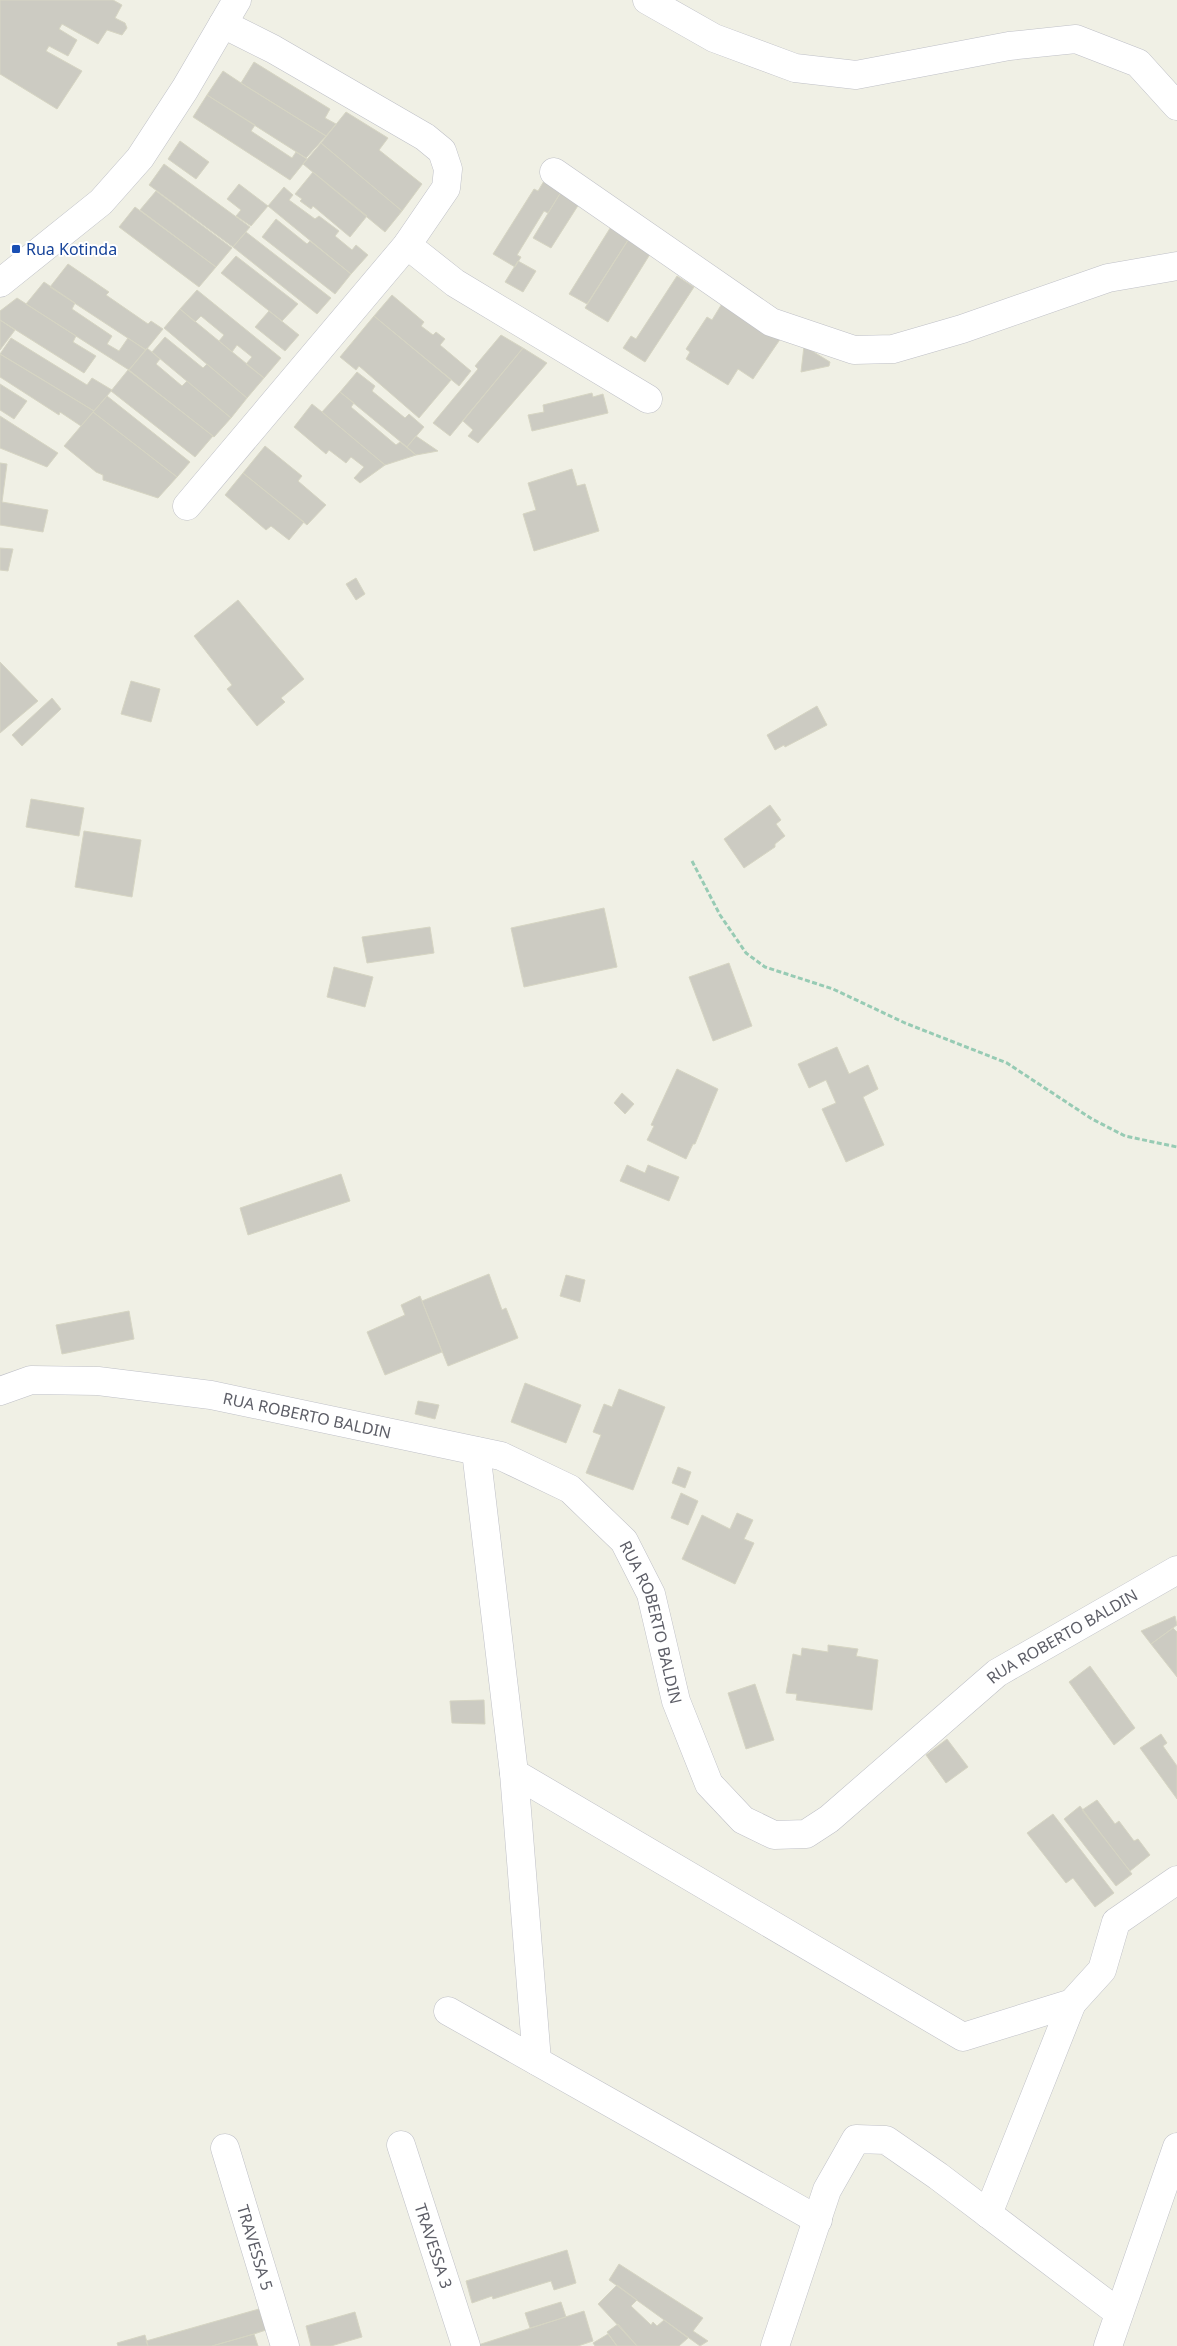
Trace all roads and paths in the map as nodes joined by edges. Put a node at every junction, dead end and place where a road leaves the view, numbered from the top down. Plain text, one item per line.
1 (646, 0) edge
2 (232, 6) edge
3 (675, 7) edge
4 (1177, 106) edge
5 (554, 172) dead end
6 (407, 245) junction
7 (1177, 266) edge
8 (0, 283) edge
9 (648, 399) dead end
10 (187, 506) dead end
11 (692, 861) dead end
12 (1177, 1147) edge
13 (0, 1391) edge
14 (476, 1450) junction
15 (1177, 1570) edge
16 (514, 1773) junction
17 (1177, 1880) edge
18 (1072, 2003) junction
19 (448, 2011) dead end
20 (537, 2061) junction
21 (402, 2145) dead end
22 (1177, 2147) edge
23 (225, 2148) dead end
24 (988, 2214) junction
25 (818, 2220) junction
26 (1119, 2313) junction
27 (285, 2346) edge
28 (466, 2346) edge
29 (775, 2346) edge
30 (1108, 2346) edge

1 - 3 street
2 - 6 street
2 - 8 street
3 - 4 street
5 - 7 street
6 - 9 street
6 - 10 street
11 - 12 path
13 - 14 street, RUA ROBERTO BALDIN
14 - 15 street, RUA ROBERTO BALDIN
14 - 16 street
16 - 18 street
16 - 20 street
17 - 18 street
18 - 24 street
19 - 20 street
20 - 25 street
21 - 28 street, TRAVESSA 3
22 - 26 street
23 - 27 street, TRAVESSA 5
24 - 25 street
24 - 26 street
25 - 29 street
26 - 30 street

